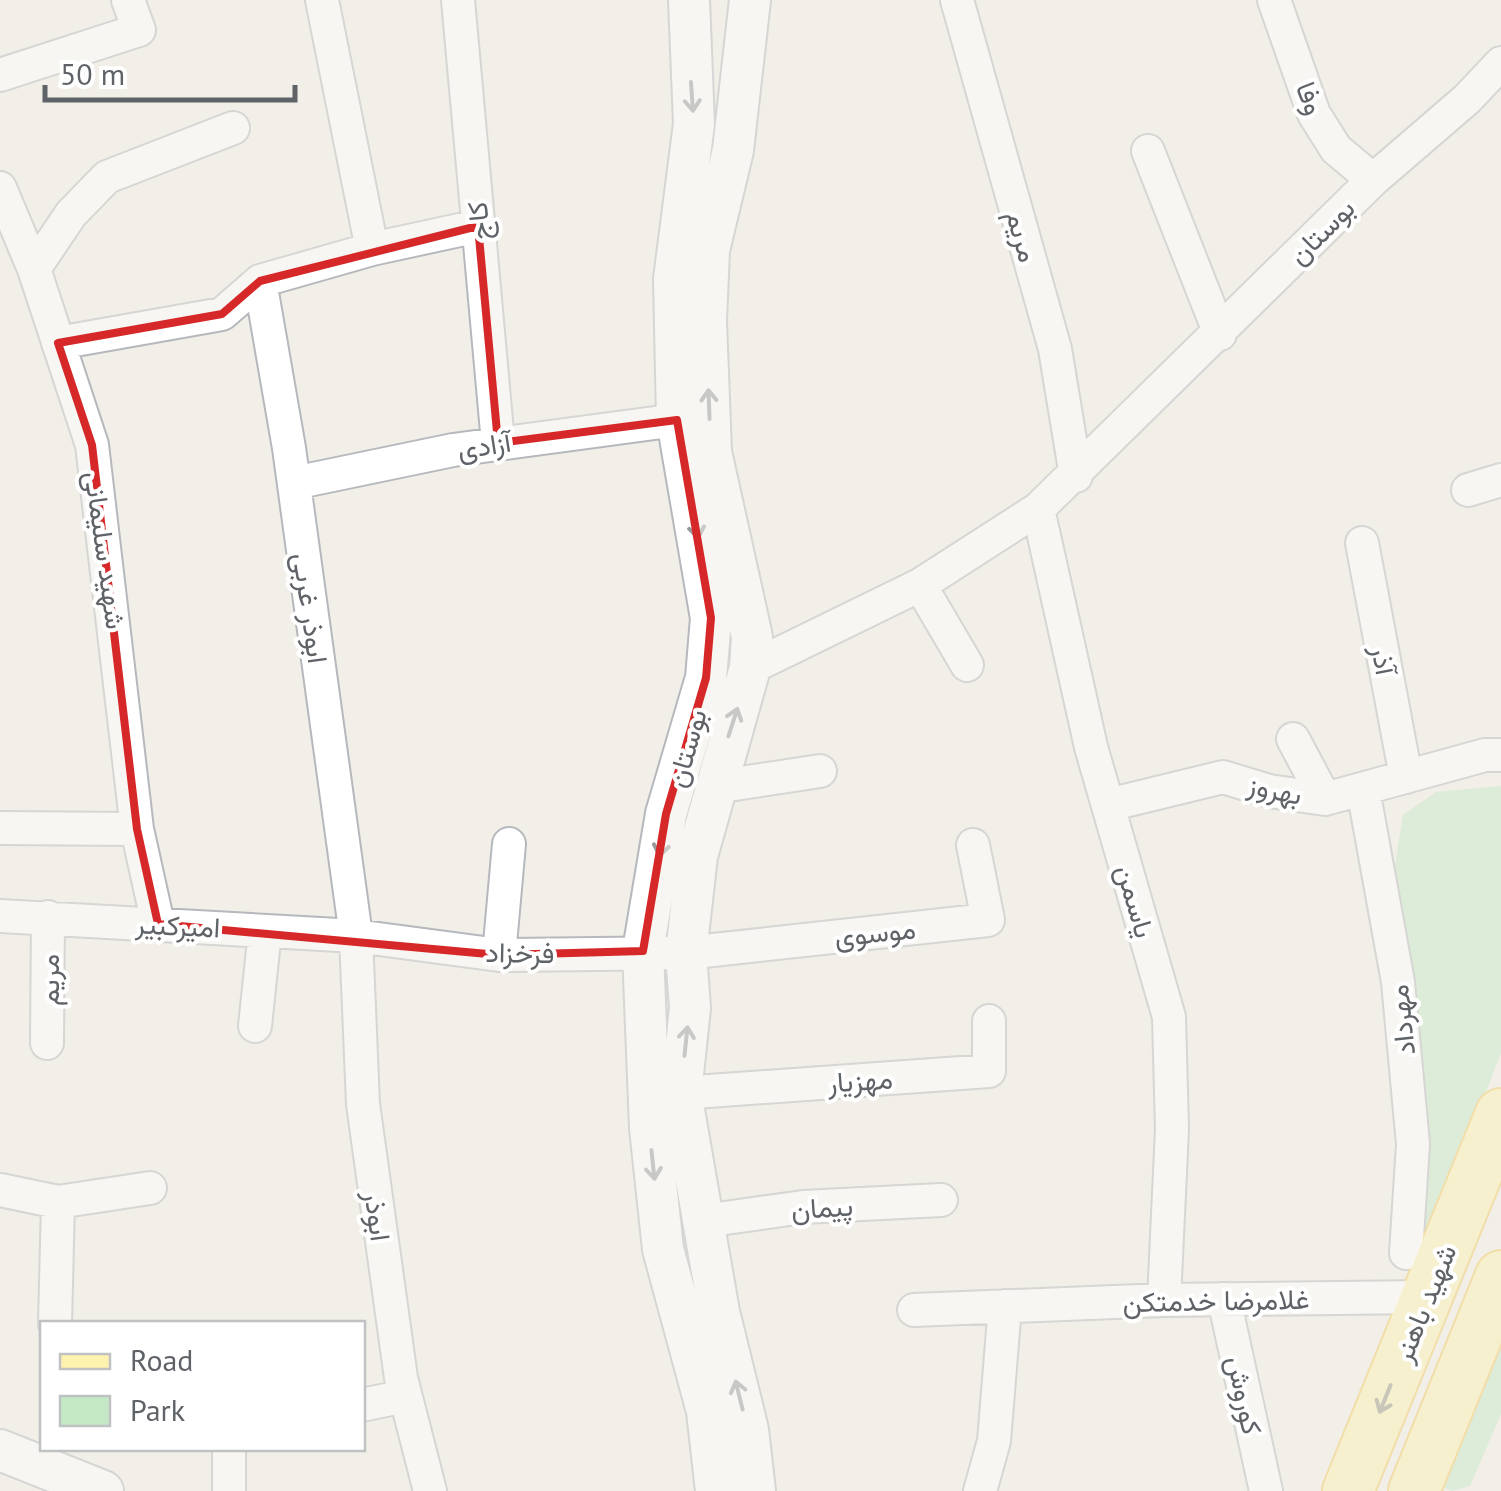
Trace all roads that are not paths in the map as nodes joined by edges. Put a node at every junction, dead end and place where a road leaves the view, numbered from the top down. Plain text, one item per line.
1 (128, 0) edge
2 (322, 0) edge
3 (458, 0) edge
4 (690, 0) edge
5 (750, 0) edge
6 (957, 0) edge
7 (1274, 0) edge
8 (1501, 63) edge
9 (0, 75) edge
10 (233, 128) dead end
11 (1148, 151) dead end
12 (1373, 180) junction
13 (0, 188) edge
14 (478, 226) junction
15 (372, 249) junction
16 (34, 269) junction
17 (260, 282) junction
18 (1220, 334) junction
19 (58, 342) junction
20 (677, 420) junction
21 (498, 442) junction
22 (1076, 476) junction
23 (1501, 480) edge
24 (294, 483) junction
25 (1468, 490) dead end
26 (1038, 509) junction
27 (1362, 543) dead end
28 (920, 585) junction
29 (967, 665) dead end
30 (750, 668) junction
31 (1293, 738) dead end
32 (1501, 755) edge
33 (820, 771) dead end
34 (1406, 777) junction
35 (715, 787) junction
36 (1363, 789) junction
37 (1325, 799) junction
38 (1108, 806) junction
39 (0, 828) edge
40 (138, 829) junction
41 (509, 844) dead end
42 (973, 846) dead end
43 (0, 916) edge
44 (48, 917) junction
45 (158, 924) junction
46 (265, 930) junction
47 (356, 936) junction
48 (644, 952) junction
49 (686, 952) junction
50 (499, 955) junction
51 (989, 1021) dead end
52 (255, 1026) dead end
53 (47, 1043) dead end
54 (681, 1094) junction
55 (1501, 1114) edge
56 (150, 1188) dead end
57 (0, 1190) edge
58 (1483, 1194) edge
59 (941, 1200) dead end
60 (58, 1202) junction
61 (704, 1221) junction
62 (1416, 1275) junction
63 (1501, 1276) edge
64 (1164, 1300) junction
65 (1224, 1300) junction
66 (1005, 1306) junction
67 (914, 1310) dead end
68 (56, 1321) edge
69 (405, 1396) junction
70 (365, 1403) edge
71 (0, 1450) edge
72 (229, 1451) edge
73 (103, 1491) edge
74 (229, 1491) edge
75 (430, 1491) edge
76 (716, 1491) edge
77 (755, 1491) edge
78 (980, 1491) edge
79 (1266, 1491) edge
80 (1348, 1491) edge
81 (1414, 1491) edge

1 - 9 street
2 - 15 street
3 - 14 street, کاج
4 -> 20 street, بوستان
30 -> 5 street, بوستان
6 - 22 street, مریم
7 - 12 street, وفا
8 - 12 street, بوستان
10 - 16 street
11 - 18 street
12 - 18 street, بوستان
13 - 16 street, شهید سلیمانی
14 - 15 street
14 - 21 street, کاج
15 - 17 street
16 - 19 street, شهید سلیمانی
17 - 19 street
17 - 24 street, ابوذر غربی
18 - 22 street, بوستان
19 - 40 street, شهید سلیمانی
20 - 21 street, آزادی
20 -> 48 street, بوستان
21 - 24 street, آزادی
22 - 26 street, بوستان
23 - 25 street
24 - 47 street, ابوذر غربی
26 - 28 street, بوستان
26 - 38 street, یاسمن
27 - 34 street, آذر
28 - 29 street
28 - 30 street, بوستان
35 -> 30 street, بوستان
31 - 37 street
32 - 34 street, بهروز
33 - 35 street
34 - 36 street, بهروز
35 - 49 street, بوستان
36 - 37 street, بهروز
36 - 62 street, مهرداد
37 - 38 street, بهروز
38 - 64 street, یاسمن
39 - 40 street
40 - 45 street, شهید سلیمانی
41 - 50 street
42 - 49 street, موسوی
43 - 44 street, امیرکبیر
44 - 45 street, امیرکبیر
44 - 53 street, مریم
45 - 46 street, امیرکبیر
46 - 47 street, امیرکبیر
46 - 52 street
47 - 50 street, فرخزاد
47 - 69 street, ابوذر
48 - 49 street, فرخزاد
48 - 50 street, فرخزاد
48 -> 76 street, بوستان
54 -> 49 street, بوستان
51 - 54 street, مهزیار
54 - 61 street, بوستان
55 - 58 main road, شهید باهنر
56 - 60 street
57 - 60 street
58 - 62 main road, شهید باهنر
59 - 61 street, پیمان
60 - 68 street
77 -> 61 street, بوستان
62 - 65 street, غلامرضا خدمتکن
62 -> 80 main road, شهید باهنر
63 - 81 main road
64 - 65 street, غلامرضا خدمتکن
64 - 66 street, غلامرضا خدمتکن
65 - 79 street, کوروش
66 - 67 street, غلامرضا خدمتکن
66 - 78 street
69 - 70 street
69 - 75 street, ابوذر
71 - 73 street
72 - 74 street

